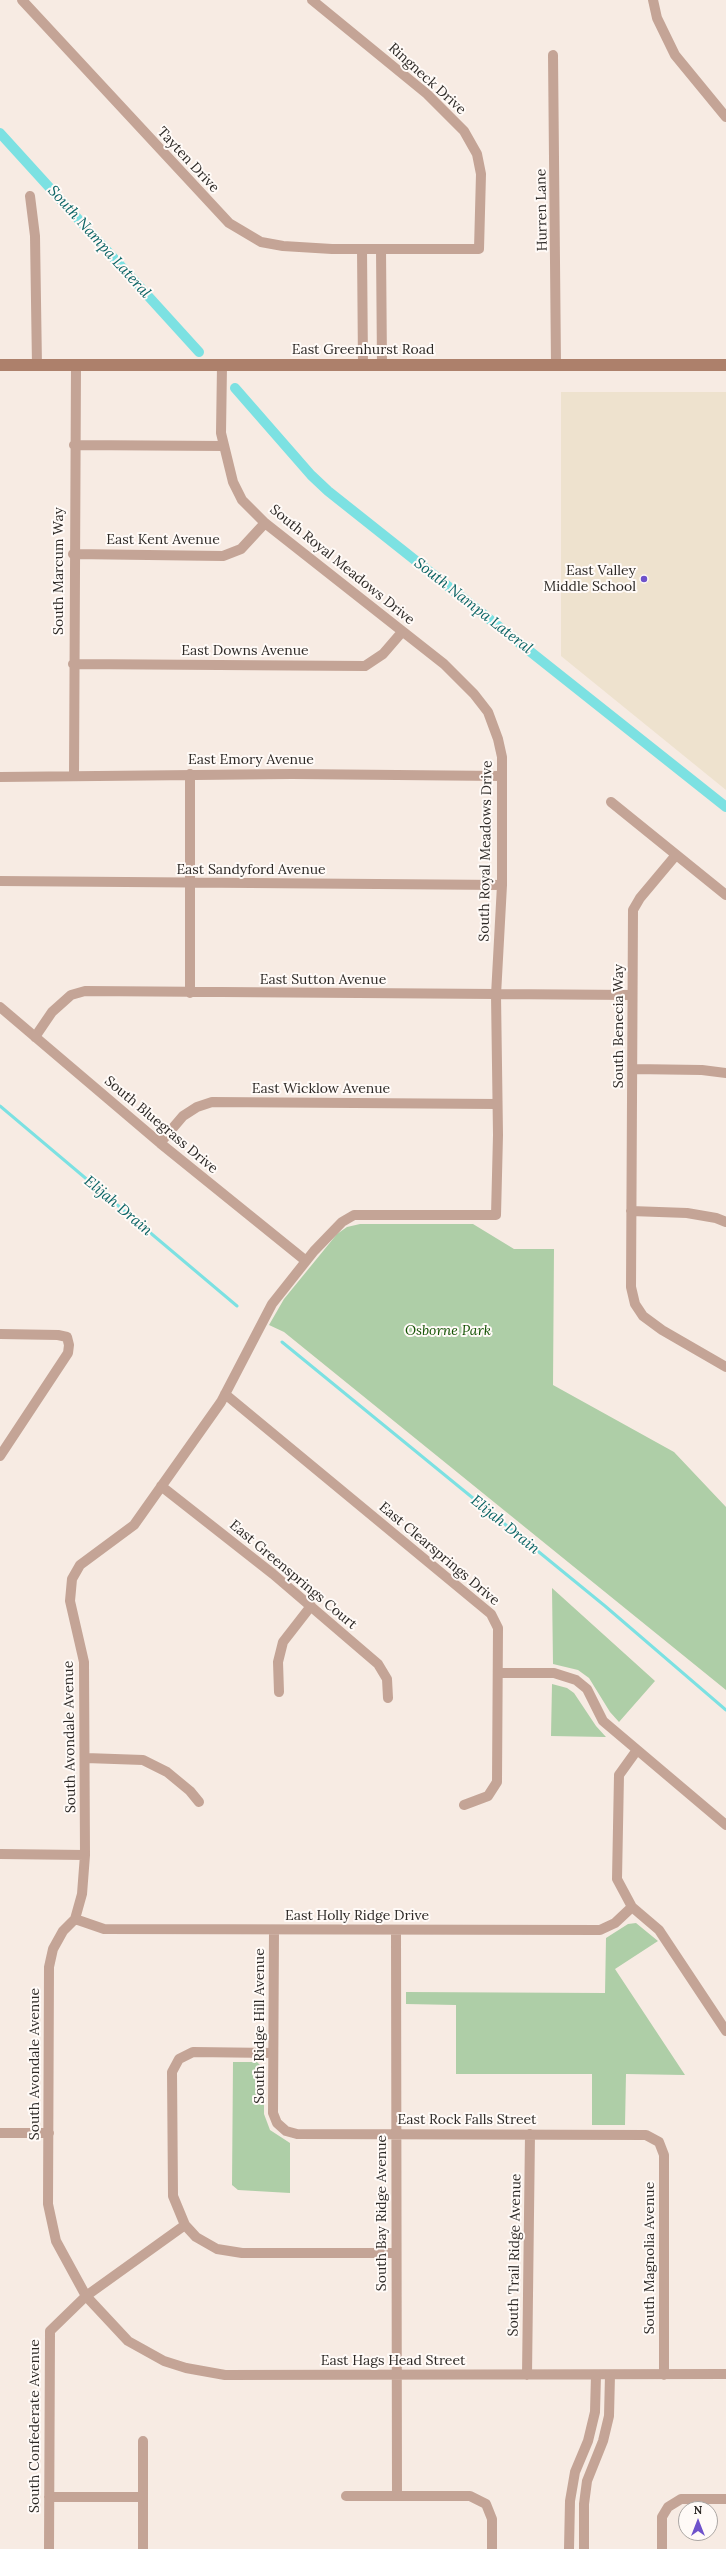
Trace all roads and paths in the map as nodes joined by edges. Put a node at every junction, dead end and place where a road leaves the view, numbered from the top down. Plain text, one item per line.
1 (22, 0) edge
2 (312, 0) edge
3 (653, 0) edge
4 (553, 55) dead end
5 (726, 117) edge
6 (30, 196) dead end
7 (362, 249) junction
8 (381, 249) junction
9 (0, 365) edge
10 (363, 365) junction
11 (382, 365) junction
12 (556, 365) junction
13 (726, 365) edge
14 (37, 366) junction
15 (76, 366) junction
16 (222, 366) junction
17 (74, 445) junction
18 (224, 446) junction
19 (265, 524) junction
20 (74, 554) junction
21 (402, 632) junction
22 (73, 664) junction
23 (190, 774) junction
24 (74, 776) junction
25 (502, 776) junction
26 (0, 777) edge
27 (611, 802) dead end
28 (676, 855) junction
29 (0, 881) edge
30 (190, 884) junction
31 (502, 885) junction
32 (726, 895) edge
33 (190, 993) junction
34 (496, 995) junction
35 (632, 995) junction
36 (0, 1007) edge
37 (35, 1037) junction
38 (633, 1069) junction
39 (726, 1073) edge
40 (497, 1104) junction
41 (160, 1143) junction
42 (631, 1211) junction
43 (496, 1215) joint
44 (726, 1222) edge
45 (306, 1261) junction
46 (0, 1334) edge
47 (726, 1367) edge
48 (225, 1394) junction
49 (0, 1456) edge
50 (161, 1486) junction
51 (312, 1606) junction
52 (498, 1673) junction
53 (279, 1692) dead end
54 (388, 1698) dead end
55 (637, 1750) junction
56 (86, 1758) junction
57 (199, 1802) dead end
58 (464, 1805) dead end
59 (726, 1825) edge
60 (0, 1854) edge
61 (85, 1855) junction
62 (632, 1907) junction
63 (75, 1919) junction
64 (274, 1930) junction
65 (396, 1930) junction
66 (725, 2028) edge
67 (273, 2053) junction
68 (277, 2123) joint
69 (0, 2133) edge
70 (49, 2133) junction
71 (396, 2134) junction
72 (530, 2134) junction
73 (659, 2142) joint
74 (185, 2225) junction
75 (396, 2253) junction
76 (86, 2296) junction
77 (726, 2374) edge
78 (396, 2375) junction
79 (528, 2375) junction
80 (596, 2375) junction
81 (610, 2375) junction
82 (664, 2375) junction
83 (144, 2441) dead end
84 (346, 2496) dead end
85 (397, 2496) junction
86 (49, 2497) junction
87 (143, 2497) junction
88 (726, 2499) edge
89 (49, 2549) edge
90 (143, 2549) edge
91 (492, 2549) edge
92 (569, 2549) edge
93 (584, 2549) edge
94 (662, 2549) edge

1 - 7 street, Tayten Drive
2 - 8 street, Ringneck Drive
3 - 5 street
4 - 12 street, Hurren Lane
6 - 14 street
7 - 8 street, Tayten Drive
7 - 10 street
8 - 11 street
9 - 14 main road, East Greenhurst Road
10 - 11 main road, East Greenhurst Road
10 - 16 main road, East Greenhurst Road
11 - 12 main road, East Greenhurst Road
12 - 13 main road, East Greenhurst Road
14 - 15 main road, East Greenhurst Road
15 - 16 main road, East Greenhurst Road
15 - 17 street, South Marcum Way
16 - 18 street, South Royal Meadows Drive
17 - 18 street
17 - 20 street, South Marcum Way
18 - 19 street, South Royal Meadows Drive
19 - 20 street, East Kent Avenue
19 - 21 street, South Royal Meadows Drive
20 - 22 street, South Marcum Way
21 - 22 street, East Downs Avenue
21 - 25 street, South Royal Meadows Drive
22 - 24 street, South Marcum Way
23 - 24 street, East Emory Avenue
23 - 25 street, East Emory Avenue
23 - 30 street
24 - 26 street, East Emory Avenue
25 - 31 street, South Royal Meadows Drive
27 - 28 street
28 - 32 street
28 - 35 street, South Benecia Way
29 - 30 street, East Sandyford Avenue
30 - 31 street, East Sandyford Avenue
30 - 33 street
31 - 34 street, South Royal Meadows Drive
33 - 34 street, East Sutton Avenue
33 - 37 street, East Sutton Avenue
34 - 35 street, East Sutton Avenue
34 - 40 street, South Royal Meadows Drive
35 - 38 street, South Benecia Way
36 - 37 street, South Bluegrass Drive
37 - 41 street, South Bluegrass Drive
38 - 39 street
38 - 42 street, South Benecia Way
40 - 41 street, East Wicklow Avenue
40 - 43 street, South Royal Meadows Drive
41 - 45 street, South Bluegrass Drive
42 - 44 street
42 - 47 street, South Benecia Way
43 - 45 street, South Avondale Avenue
45 - 48 street, South Avondale Avenue
46 - 49 street
48 - 50 street, South Avondale Avenue
48 - 52 street, East Clearsprings Drive
50 - 51 street, East Greensprings Court
50 - 56 street, South Avondale Avenue
51 - 53 street
51 - 54 street, East Greensprings Court
52 - 55 street
52 - 58 street, East Clearsprings Drive
55 - 59 street
55 - 62 street
56 - 57 street
56 - 61 street, South Avondale Avenue
60 - 61 street
61 - 63 street, South Avondale Avenue
62 - 65 street, East Holly Ridge Drive
62 - 66 street
63 - 64 street, East Holly Ridge Drive
63 - 70 street, South Avondale Avenue
64 - 65 street, East Holly Ridge Drive
64 - 67 street, South Ridge Hill Avenue
65 - 71 street, South Bay Ridge Avenue
67 - 68 street, South Ridge Hill Avenue
67 - 74 street
68 - 71 street, East Rock Falls Street
69 - 70 street
70 - 76 street, South Avondale Avenue
71 - 72 street, East Rock Falls Street
71 - 75 street, South Bay Ridge Avenue
72 - 73 street, East Rock Falls Street
72 - 79 street, South Trail Ridge Avenue
73 - 82 street, South Magnolia Avenue
74 - 75 street
74 - 76 street, South Confederate Avenue
75 - 78 street, South Bay Ridge Avenue
76 - 78 street, East Hags Head Street
76 - 86 street, South Confederate Avenue
77 - 82 street, East Hags Head Street
78 - 79 street, East Hags Head Street
78 - 85 street, South Bay Ridge Avenue
79 - 80 street, East Hags Head Street
80 - 81 street, East Hags Head Street
80 - 92 street
81 - 82 street, East Hags Head Street
81 - 93 street
83 - 87 street
84 - 85 street
85 - 91 street
86 - 87 street
86 - 89 street, South Confederate Avenue
87 - 90 street
88 - 94 street

